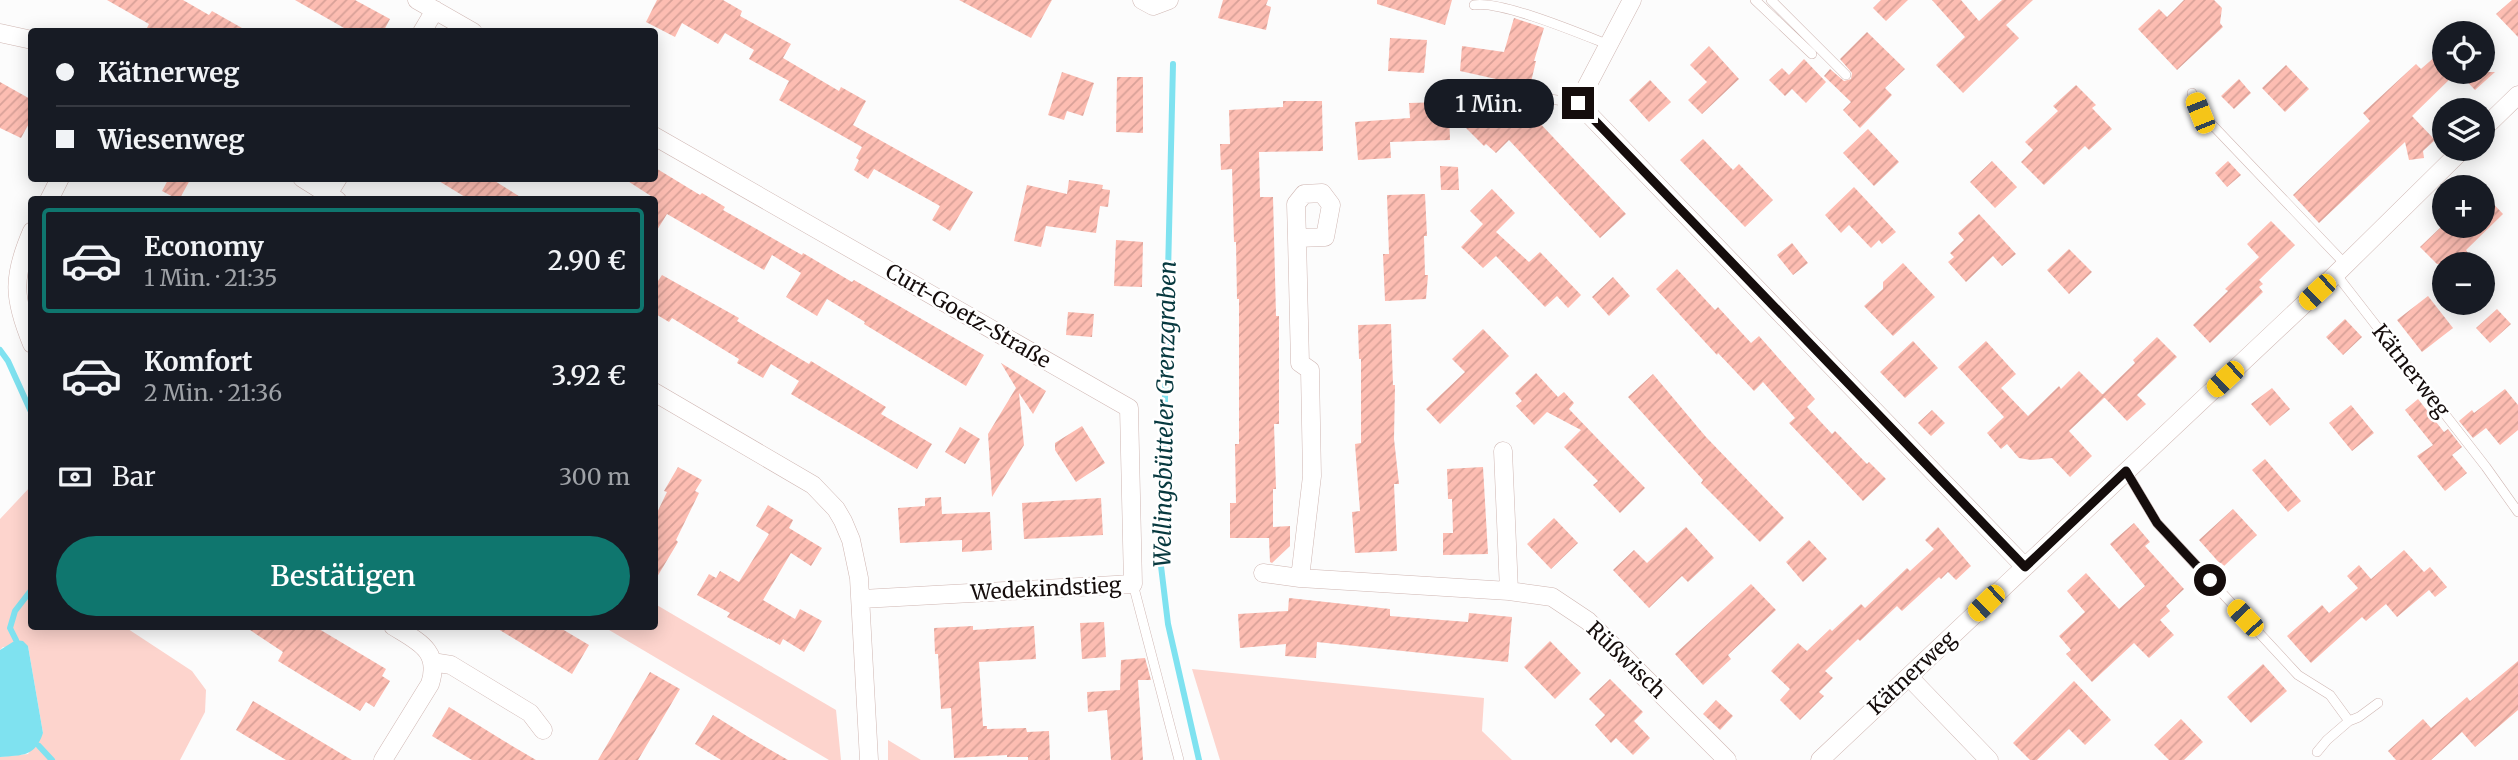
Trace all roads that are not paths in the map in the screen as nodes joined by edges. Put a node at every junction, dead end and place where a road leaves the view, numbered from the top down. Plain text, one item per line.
1 (417, 0) edge
2 (1632, 0) edge
3 (1755, 0) edge
4 (1771, 0) edge
5 (1474, 5) dead end
6 (435, 10) junction
7 (424, 28) edge
8 (465, 28) edge
9 (0, 33) edge
10 (28, 39) edge
11 (1609, 45) junction
12 (1812, 54) dead end
13 (1846, 75) dead end
14 (2192, 93) dead end
15 (2518, 95) edge
16 (1487, 96) dead end
17 (1578, 103) junction
18 (2495, 117) edge
19 (658, 138) edge
20 (2451, 161) edge
21 (308, 182) edge
22 (330, 196) edge
23 (1297, 238) dead end
24 (28, 241) edge
25 (2341, 269) junction
26 (28, 331) edge
27 (658, 394) edge
28 (1503, 451) dead end
29 (2126, 471) junction
30 (2518, 512) edge
31 (2025, 567) junction
32 (1263, 573) dead end
33 (1300, 578) junction
34 (1133, 584) junction
35 (1509, 591) junction
36 (862, 599) junction
37 (399, 630) edge
38 (432, 662) junction
39 (1909, 677) junction
40 (2378, 703) dead end
41 (2349, 721) junction
42 (543, 730) dead end
43 (2317, 752) dead end
44 (383, 760) edge
45 (869, 760) edge
46 (1179, 760) edge
47 (1727, 760) edge
48 (1820, 760) edge
49 (1990, 760) edge

1 - 6 street
2 - 11 street
3 - 12 lane
4 - 13 lane
5 - 11 lane
6 - 7 street
6 - 8 street
9 - 10 street
11 - 17 street
14 - 25 lane
15 - 18 street
16 - 17 lane
17 - 31 street
19 - 34 street, Curt-Goetz-Straße
20 - 25 street, Kätnerweg
21 - 22 street
23 - 33 street
24 - 26 street
25 - 29 street, Kätnerweg
25 - 30 lane, Kätnerweg
27 - 36 street
28 - 35 street
29 - 31 street, Kätnerweg
29 - 41 lane
31 - 39 street, Kätnerweg
32 - 33 street, Rüßwisch
33 - 35 street, Rüßwisch
34 - 36 street, Wedekindstieg
34 - 46 lane, Wedekindstieg
35 - 47 street, Rüßwisch
36 - 45 street
37 - 38 street
38 - 42 street
38 - 44 street
39 - 48 street, Kätnerweg
39 - 49 street
40 - 41 lane
41 - 43 lane

